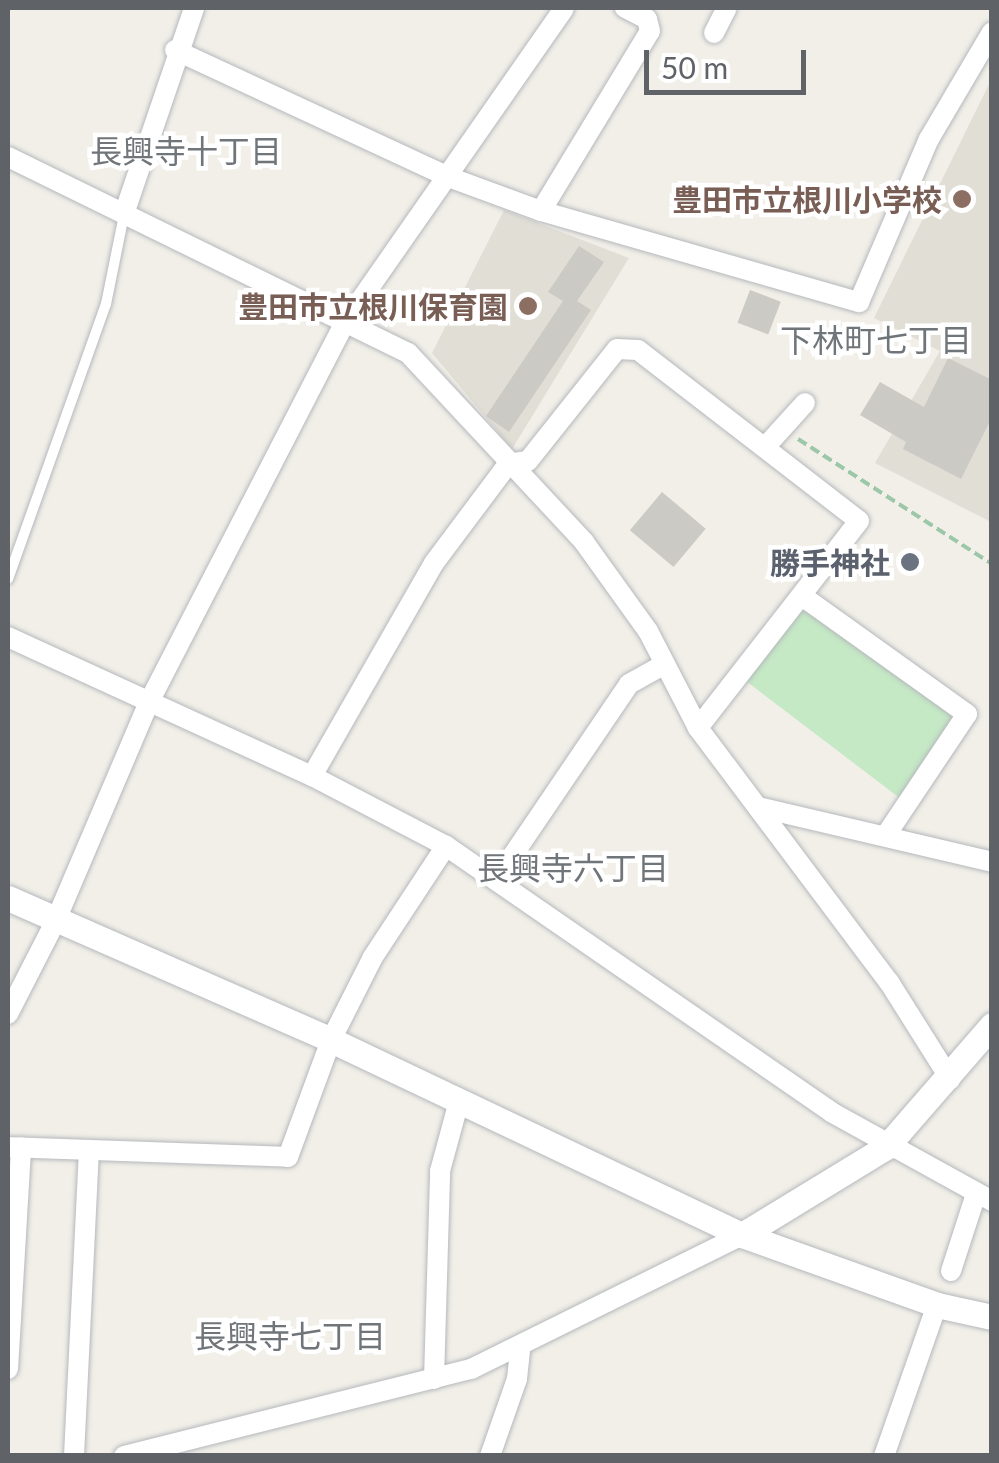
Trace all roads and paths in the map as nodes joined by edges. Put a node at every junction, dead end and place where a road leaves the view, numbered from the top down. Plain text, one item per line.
1 (194, 8) edge
2 (564, 8) edge
3 (626, 8) edge
4 (727, 8) edge
5 (992, 32) edge
6 (714, 33) dead end
7 (175, 50) junction
8 (8, 158) edge
9 (446, 176) junction
10 (541, 211) junction
11 (124, 214) junction
12 (346, 321) junction
13 (805, 403) dead end
14 (784, 429) junction
15 (766, 446) junction
16 (508, 464) junction
17 (992, 564) edge
18 (8, 578) edge
19 (802, 596) junction
20 (8, 637) edge
21 (662, 666) junction
22 (149, 702) junction
23 (698, 728) junction
24 (312, 776) junction
25 (758, 808) junction
26 (886, 835) junction
27 (446, 846) junction
28 (992, 862) edge
29 (496, 880) junction
30 (8, 898) edge
31 (56, 920) junction
32 (8, 1014) edge
33 (992, 1026) edge
34 (331, 1040) junction
35 (950, 1079) junction
36 (459, 1102) junction
37 (14, 1147) edge
38 (886, 1147) junction
39 (89, 1151) junction
40 (984, 1198) edge
41 (742, 1235) junction
42 (951, 1272) dead end
43 (937, 1305) junction
44 (992, 1317) edge
45 (520, 1348) junction
46 (8, 1369) edge
47 (434, 1379) junction
48 (74, 1456) edge
49 (124, 1456) edge
50 (490, 1456) edge
51 (884, 1456) edge

1 - 7 street
2 - 9 street
3 - 10 street
4 - 6 street
5 - 10 street
7 - 9 street
7 - 11 street
8 - 11 street
9 - 10 street
9 - 12 street
11 - 12 street
11 - 18 lane
12 - 16 street
12 - 22 street
13 - 14 street
14 - 15 street
14 - 17 path
15 - 16 street
15 - 19 street
16 - 21 street
16 - 24 street
19 - 23 street
19 - 26 street
20 - 22 street
21 - 23 street
21 - 29 street
22 - 24 street
22 - 31 street
23 - 25 street
24 - 27 street
25 - 26 street
25 - 35 street
26 - 28 street
27 - 29 street
27 - 34 street
29 - 38 street
30 - 31 street
31 - 32 street
31 - 34 street
33 - 35 street
34 - 36 street
34 - 39 street
35 - 38 street
36 - 41 street
36 - 47 street
37 - 39 street
37 - 46 street
38 - 40 street
38 - 41 street
39 - 48 street
40 - 42 street
41 - 43 street
41 - 45 street
43 - 44 street
43 - 51 street
45 - 47 street
45 - 50 street
47 - 49 street

